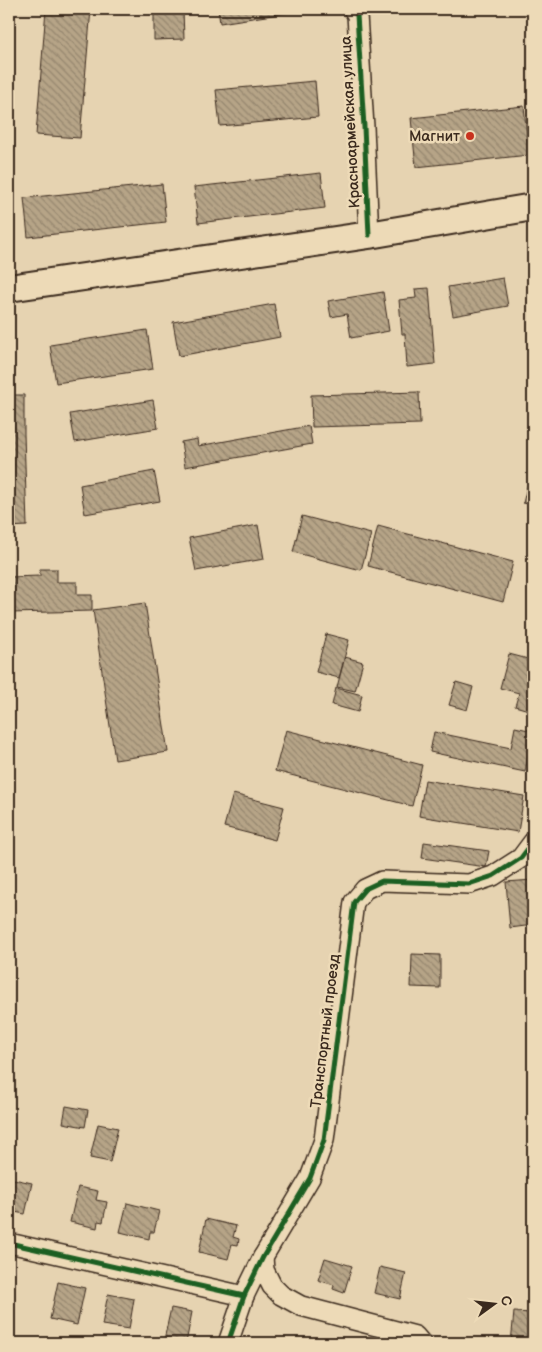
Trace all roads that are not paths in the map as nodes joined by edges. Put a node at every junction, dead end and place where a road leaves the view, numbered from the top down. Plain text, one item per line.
1 (353, 9) edge
2 (533, 207) edge
3 (369, 235) junction
4 (9, 288) edge
5 (533, 842) edge
6 (9, 1243) edge
7 (263, 1257) junction
8 (244, 1296) junction
9 (228, 1343) edge
10 (421, 1343) edge

1 - 3 street, Красноармейская улица
2 - 3 main road
3 - 4 main road
5 - 7 street, Транспортный проезд
6 - 8 street
7 - 8 street, Транспортный проезд
7 - 10 street
8 - 9 street, Транспортный проезд

